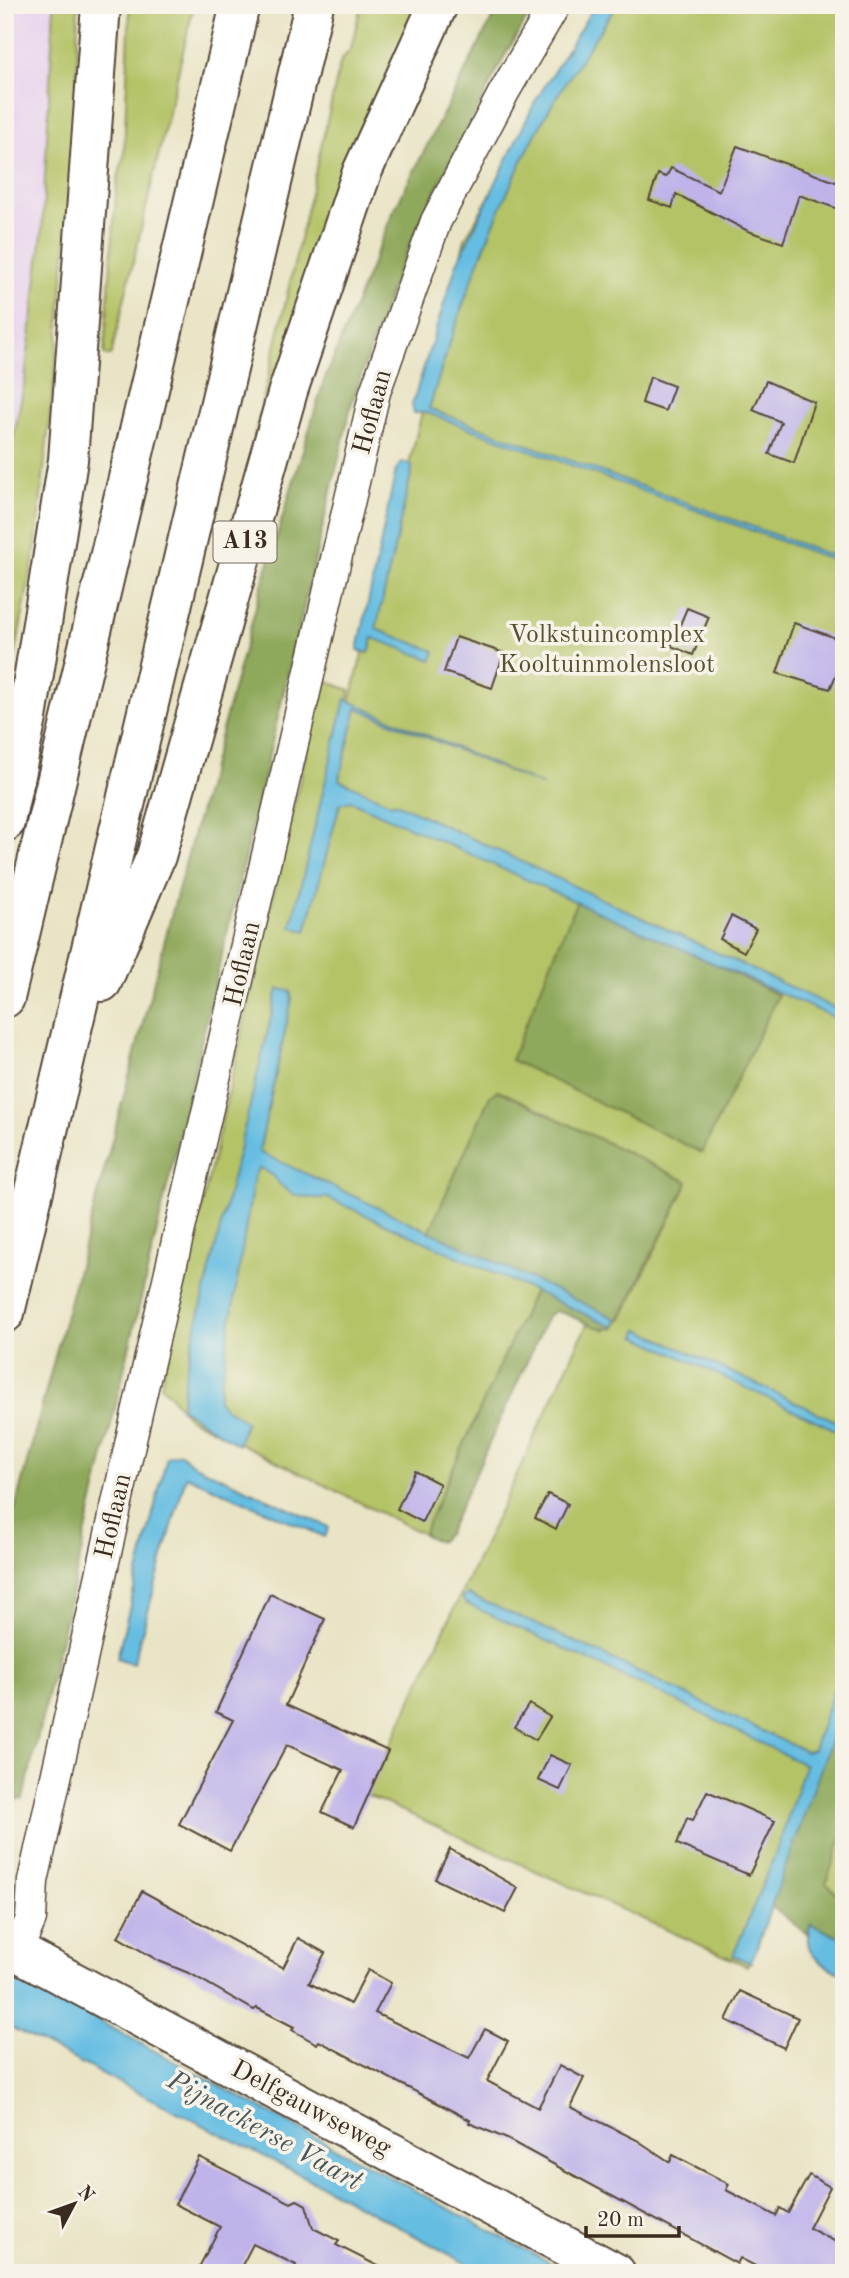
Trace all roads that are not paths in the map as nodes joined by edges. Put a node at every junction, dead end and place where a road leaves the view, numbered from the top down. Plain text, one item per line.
1 (101, 5) edge
2 (240, 5) edge
3 (314, 5) edge
4 (439, 5) edge
5 (555, 5) edge
6 (5, 822) edge
7 (5, 998) edge
8 (61, 1081) junction
9 (5, 1313) edge
10 (11, 1949) edge
11 (616, 2273) edge

1 - 6 main road
2 - 7 main road
3 - 8 main road, A13
4 - 8 main road, A13
5 - 10 street, Hoflaan
8 - 9 main road, A13
10 - 11 main road, Delfgauwseweg

